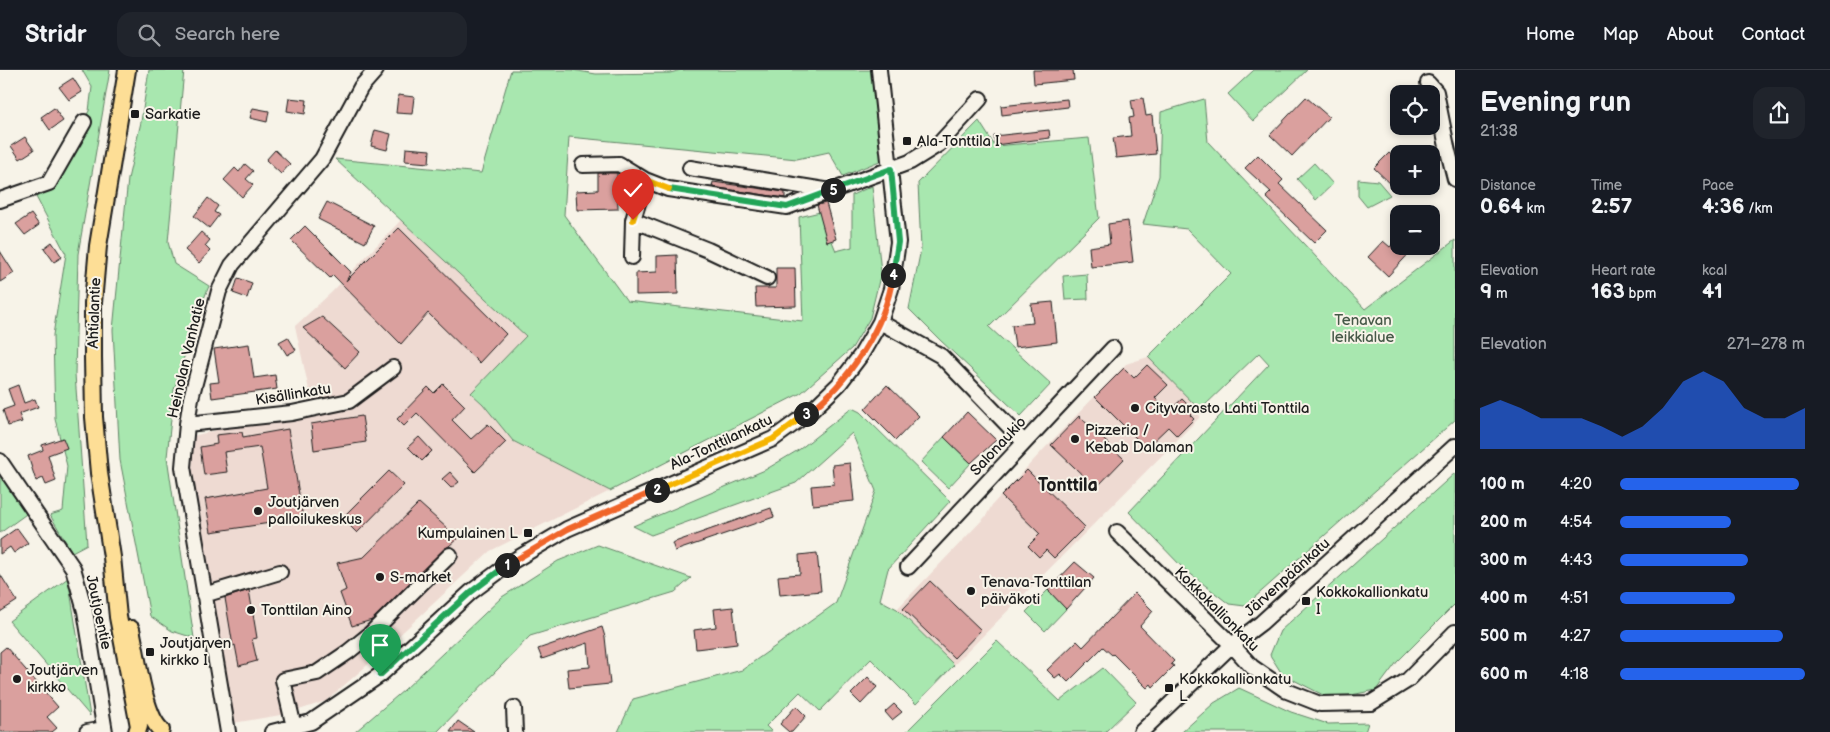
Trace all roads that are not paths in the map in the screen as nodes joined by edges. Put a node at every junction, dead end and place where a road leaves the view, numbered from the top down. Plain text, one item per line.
1 (127, 70) edge
2 (376, 70) edge
3 (879, 70) edge
4 (1428, 83) dead end
5 (980, 100) dead end
6 (84, 122) dead end
7 (583, 165) dead end
8 (690, 168) dead end
9 (891, 169) junction
10 (1455, 179) edge
11 (645, 180) junction
12 (831, 191) junction
13 (0, 200) edge
14 (633, 220) junction
15 (632, 257) dead end
16 (767, 278) dead end
17 (880, 322) junction
18 (1114, 348) dead end
19 (393, 368) dead end
20 (187, 424) junction
21 (1024, 442) junction
22 (1455, 446) edge
23 (0, 461) edge
24 (1117, 532) dead end
25 (450, 555) dead end
26 (112, 556) junction
27 (908, 567) dead end
28 (280, 572) dead end
29 (204, 595) junction
30 (1455, 632) edge
31 (1232, 645) junction
32 (514, 708) dead end
33 (294, 727) junction
34 (104, 730) edge
35 (163, 731) edge
36 (87, 732) edge
37 (137, 732) edge
38 (142, 732) edge
39 (228, 732) edge
40 (272, 732) edge
41 (516, 732) edge
42 (1141, 732) edge

1 - 26 main road, Ahtialantie
2 - 20 street, Heinolan Vanhatie
3 - 9 street, Ala-Tonttilankatu
4 - 10 street
5 - 9 street
6 - 13 street
7 - 11 street
8 - 12 street
9 - 12 street
9 - 17 street, Ala-Tonttilankatu
11 - 12 street
11 - 14 street
14 - 15 street
14 - 16 street
17 - 21 street
17 - 33 street, Ala-Tonttilankatu
18 - 21 street, Salonaukio
19 - 20 street, Kisällinkatu
20 - 29 street, Heinolan Vanhatie
21 - 27 street, Salonaukio
22 - 31 street, Järvenpäänkatu
23 - 34 street, Joutjoentie
24 - 31 street, Kokkokallionkatu
25 - 33 street
26 - 35 main road, Ahtialantie
26 - 37 main road, Ahtialantie
28 - 29 street
29 - 39 street, Heinolan Vanhatie
30 - 31 street, Kokkokallionkatu
31 - 42 street, Järvenpäänkatu
32 - 41 street
33 - 40 street, Ala-Tonttilankatu
34 - 36 street
35 - 38 main road

